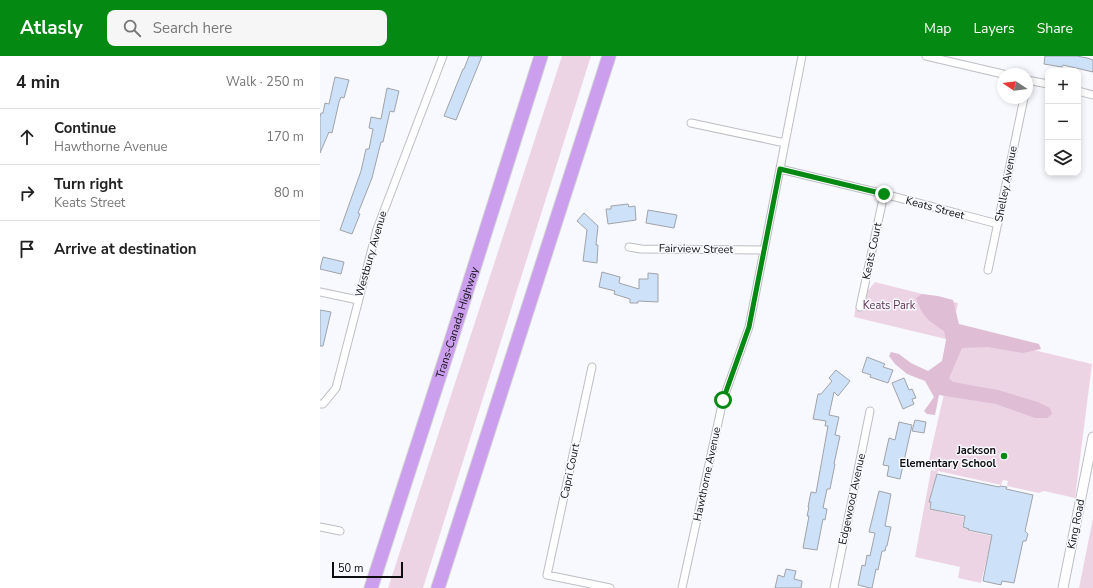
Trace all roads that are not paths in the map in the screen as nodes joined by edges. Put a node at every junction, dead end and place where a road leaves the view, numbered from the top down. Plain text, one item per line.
1 (443, 56) edge
2 (542, 56) edge
3 (608, 56) edge
4 (802, 56) edge
5 (926, 56) edge
6 (997, 73) edge
7 (1033, 82) edge
8 (1045, 84) edge
9 (1081, 92) edge
10 (1093, 95) edge
11 (1023, 104) edge
12 (691, 123) dead end
13 (785, 143) junction
14 (780, 169) junction
15 (884, 194) junction
16 (998, 224) junction
17 (629, 247) dead end
18 (764, 250) junction
19 (988, 270) dead end
20 (320, 292) edge
21 (358, 300) junction
22 (860, 307) dead end
23 (592, 367) dead end
24 (320, 404) edge
25 (870, 411) dead end
26 (1093, 437) edge
27 (320, 526) edge
28 (340, 531) dead end
29 (370, 588) edge
30 (438, 588) edge
31 (610, 588) edge
32 (682, 588) edge
33 (834, 588) edge
34 (1063, 588) edge

1 - 21 street, Westbury Avenue
2 - 29 highway, Trans-Canada Highway
3 - 30 highway
4 - 13 street, Hawthorne Avenue
5 - 6 street
7 - 8 street
9 - 10 street
11 - 16 street, Shelley Avenue
12 - 13 street
13 - 14 street, Hawthorne Avenue
14 - 15 street, Keats Street
14 - 18 street, Hawthorne Avenue
15 - 16 street, Keats Street
15 - 22 street, Keats Court
16 - 19 street, Shelley Avenue
17 - 18 street, Fairview Street
18 - 32 street, Hawthorne Avenue
20 - 21 street
21 - 24 street, Westbury Avenue
23 - 31 street, Capri Court
25 - 33 street, Edgewood Avenue
26 - 34 street, King Road
27 - 28 street

